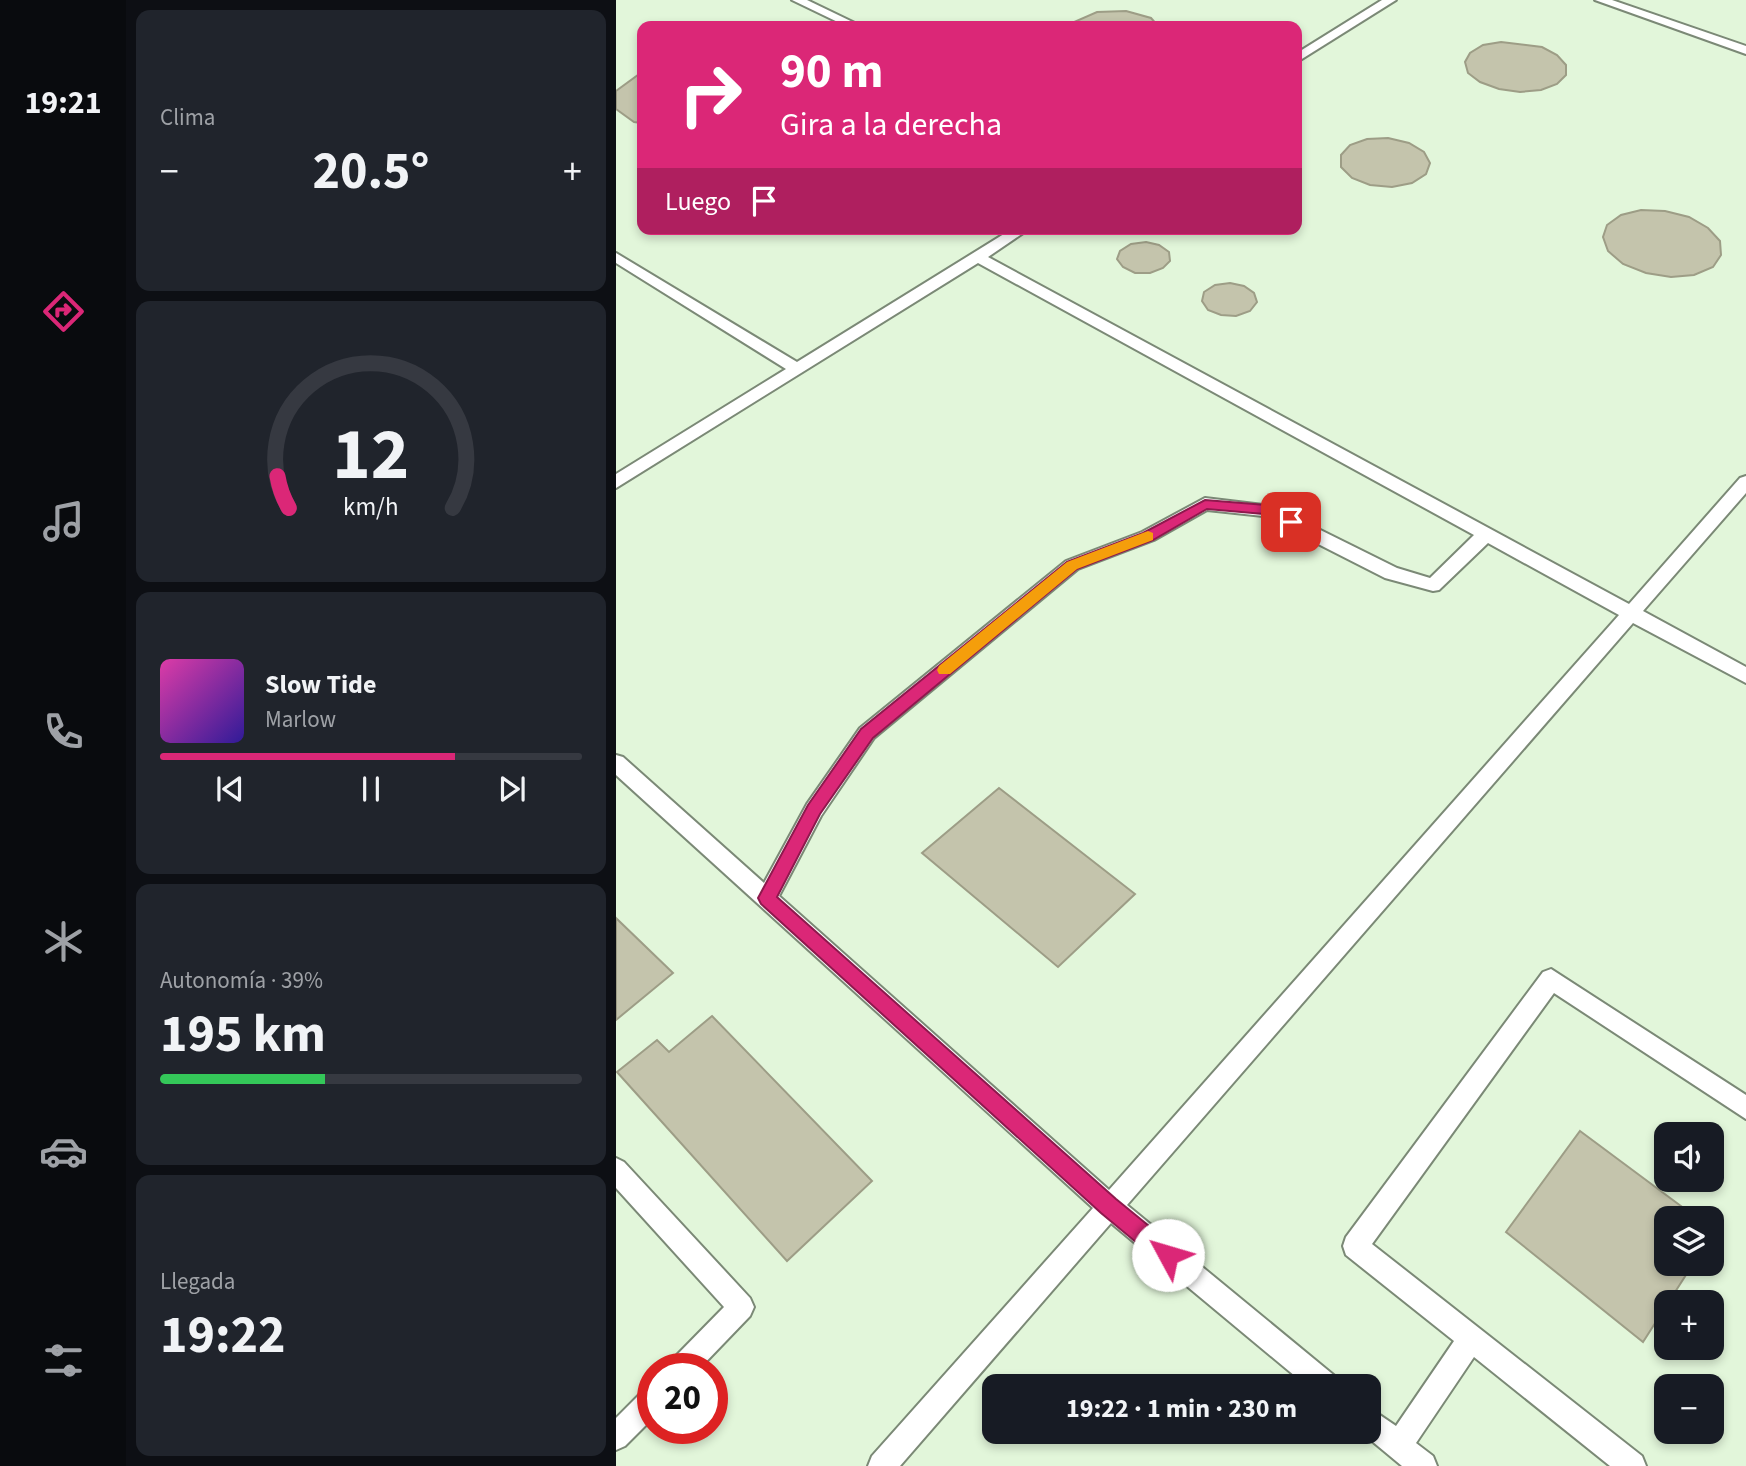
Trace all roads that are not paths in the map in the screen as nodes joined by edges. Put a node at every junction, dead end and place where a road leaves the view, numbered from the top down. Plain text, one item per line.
1 (798, 0) edge
2 (1390, 0) edge
3 (1601, 0) edge
4 (844, 21) edge
5 (1746, 50) edge
6 (1302, 55) edge
7 (1013, 235) edge
8 (616, 257) edge
9 (978, 257) junction
10 (797, 369) junction
11 (616, 482) edge
12 (1746, 482) edge
13 (1485, 535) junction
14 (1630, 614) junction
15 (1746, 676) edge
16 (616, 763) edge
17 (767, 898) junction
18 (1746, 1108) edge
19 (616, 1170) edge
20 (1109, 1206) junction
21 (1471, 1338) junction
22 (697, 1353) edge
23 (1312, 1374) edge
24 (637, 1415) edge
25 (1381, 1430) edge
26 (616, 1437) edge
27 (1399, 1445) junction
28 (882, 1466) edge
29 (1423, 1466) edge
30 (1632, 1466) edge

1 - 4 lane
2 - 6 lane
3 - 5 lane
7 - 9 lane
8 - 10 lane
9 - 10 lane
9 - 13 lane
10 - 11 lane
12 - 14 lane
13 - 14 lane
13 - 17 lane
14 - 15 lane
14 - 20 lane
16 - 17 lane
17 - 20 lane
18 - 21 lane
19 - 22 lane
20 - 23 lane
20 - 28 lane
21 - 27 lane
21 - 30 lane
24 - 26 lane
25 - 27 lane
27 - 29 lane

